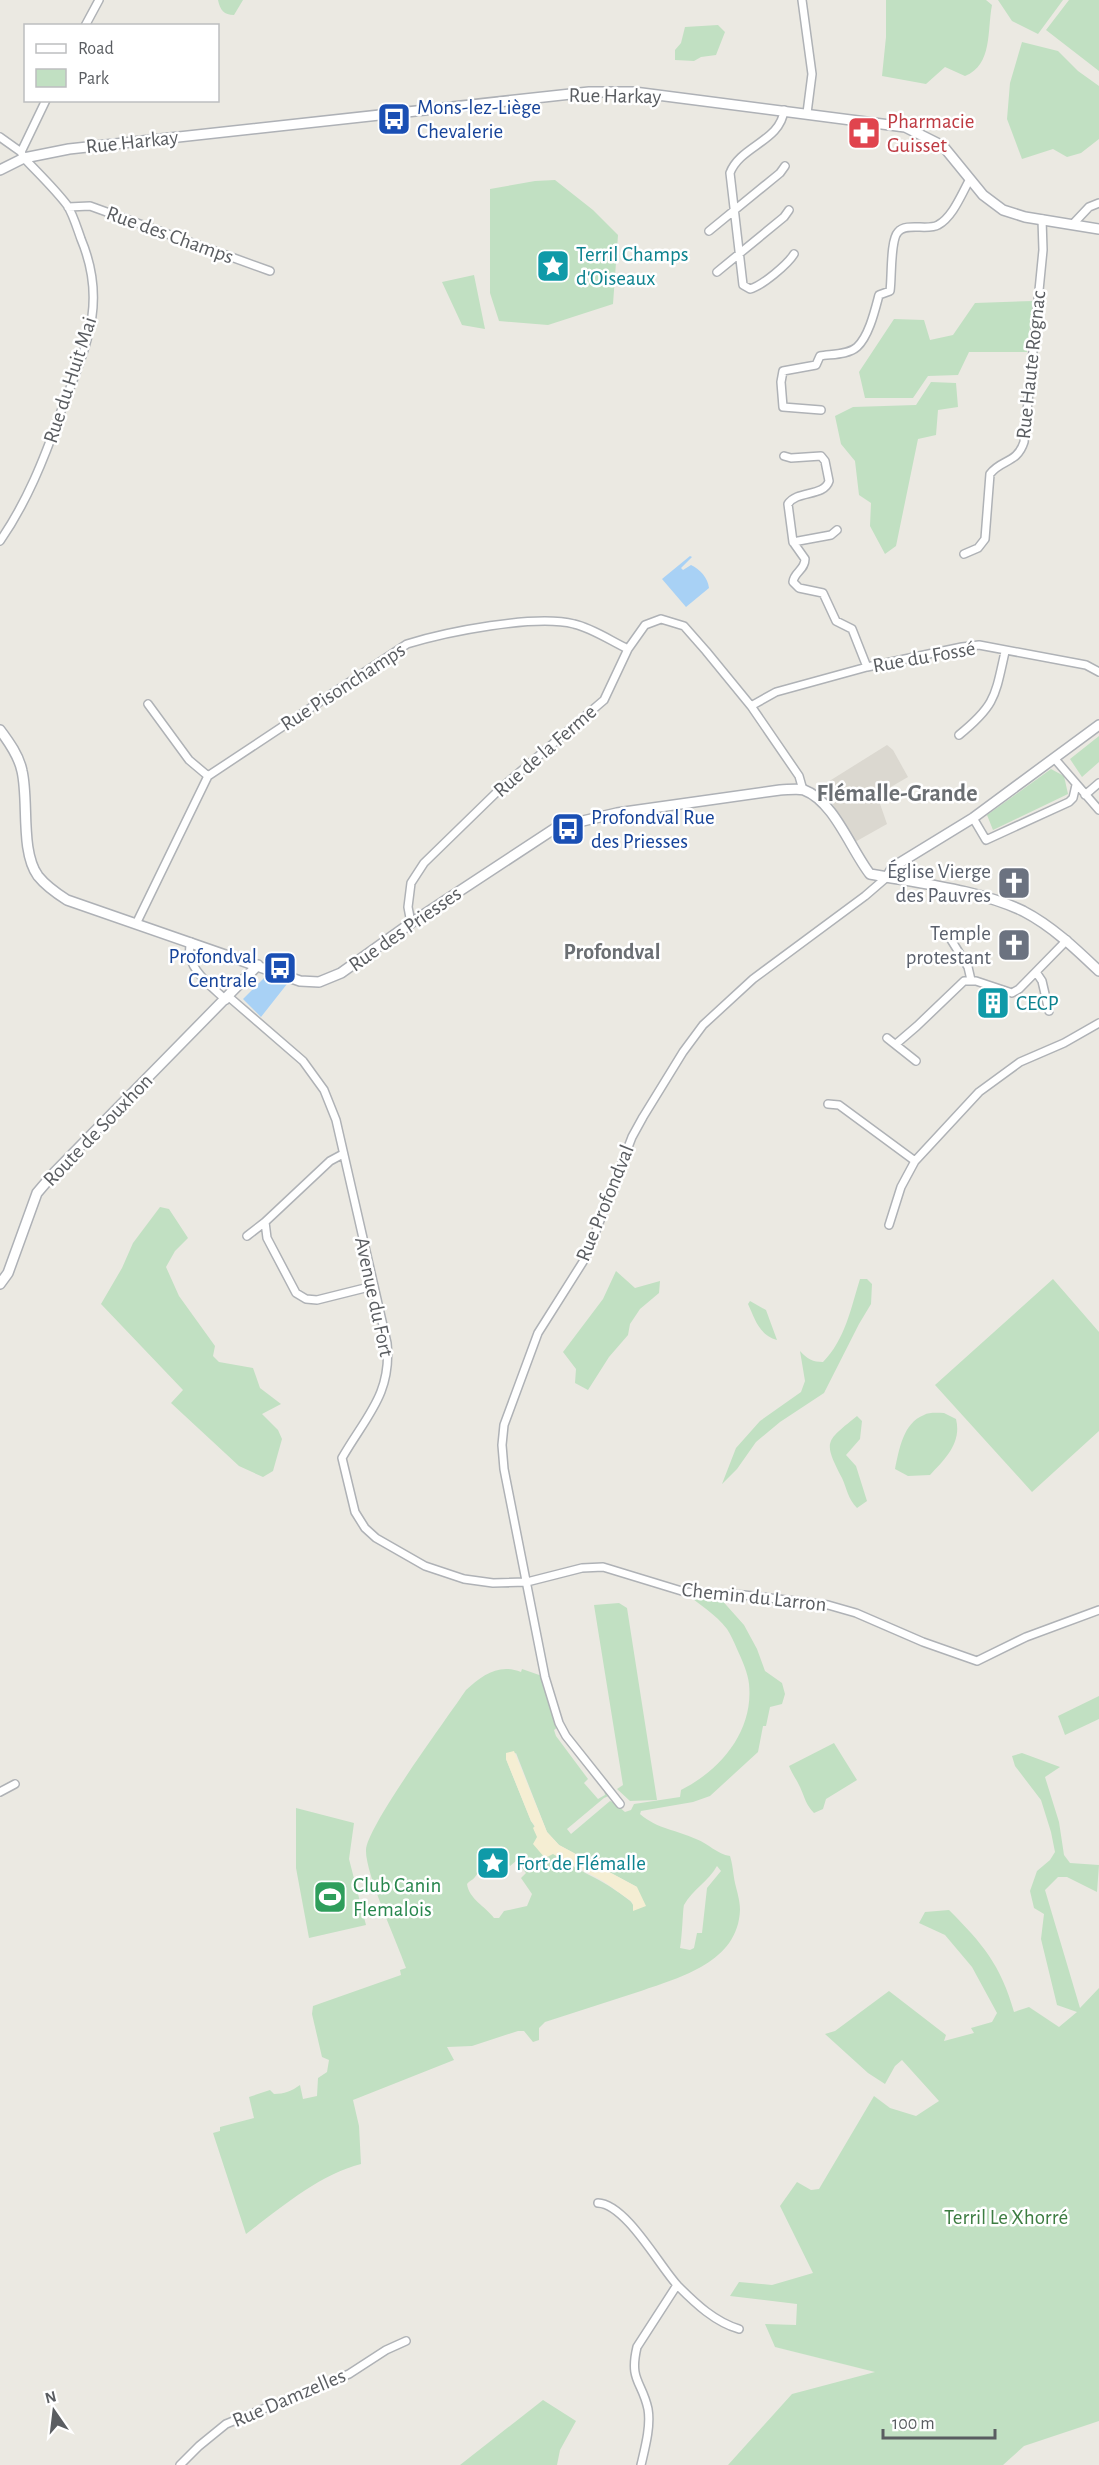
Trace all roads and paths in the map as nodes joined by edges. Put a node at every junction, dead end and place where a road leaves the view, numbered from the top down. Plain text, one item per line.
1 (99, 0) edge
2 (802, 0) edge
3 (86, 24) edge
4 (45, 102) edge
5 (784, 110) junction
6 (807, 113) junction
7 (0, 136) edge
8 (23, 155) junction
9 (785, 166) dead end
10 (0, 170) edge
11 (970, 179) junction
12 (1099, 202) edge
13 (68, 207) junction
14 (789, 210) dead end
15 (733, 211) junction
16 (1042, 219) junction
17 (1072, 225) junction
18 (1099, 228) edge
19 (709, 231) dead end
20 (794, 254) dead end
21 (738, 255) junction
22 (270, 271) dead end
23 (717, 272) dead end
24 (820, 410) dead end
25 (784, 456) dead end
26 (837, 530) dead end
27 (0, 541) edge
28 (793, 542) junction
29 (964, 554) dead end
30 (628, 649) junction
31 (1005, 652) junction
32 (867, 667) junction
33 (1099, 672) edge
34 (148, 704) dead end
35 (752, 706) junction
36 (1099, 724) edge
37 (0, 730) edge
38 (959, 735) dead end
39 (1054, 758) junction
40 (208, 776) junction
41 (1099, 783) edge
42 (1076, 785) junction
43 (803, 790) junction
44 (1085, 795) junction
45 (1099, 810) edge
46 (973, 818) junction
47 (887, 877) junction
48 (411, 923) junction
49 (136, 924) junction
50 (950, 938) dead end
51 (1067, 940) junction
52 (191, 942) junction
53 (258, 965) junction
54 (1099, 971) edge
55 (1035, 972) junction
56 (971, 980) junction
57 (227, 999) junction
58 (1049, 1011) dead end
59 (1099, 1023) edge
60 (887, 1038) dead end
61 (896, 1044) junction
62 (916, 1061) dead end
63 (828, 1104) dead end
64 (343, 1154) junction
65 (915, 1161) junction
66 (265, 1222) junction
67 (889, 1225) dead end
68 (248, 1236) dead end
69 (0, 1284) edge
70 (373, 1286) junction
71 (527, 1582) junction
72 (1099, 1610) edge
73 (15, 1784) dead end
74 (0, 1792) edge
75 (620, 1804) dead end
76 (598, 2203) dead end
77 (677, 2285) junction
78 (739, 2329) dead end
79 (406, 2341) dead end
80 (180, 2465) edge
81 (641, 2465) edge

1 - 3 street
2 - 6 street
4 - 8 street
5 - 6 street, Rue Harkay
5 - 8 street, Rue Harkay
5 - 15 street
6 - 11 street, Rue Harkay
7 - 8 street, Rue du Huit Mai
8 - 10 street, Rue Harkay
8 - 13 street, Rue du Huit Mai
9 - 15 street
11 - 16 street
11 - 24 street
12 - 17 street
13 - 22 street, Rue des Champs
13 - 27 street, Rue du Huit Mai
14 - 21 street
15 - 19 street
15 - 21 street
16 - 17 street
16 - 29 street, Rue Haute Rognac
17 - 18 street
20 - 21 street
21 - 23 street
25 - 28 street
26 - 28 street
28 - 32 street
30 - 35 street, Rue de la Ferme
30 - 40 street, Rue Pisonchamps
30 - 48 street, Rue de la Ferme
31 - 32 street, Rue du Fossé
31 - 33 street, Rue du Fossé
31 - 38 street
32 - 35 street, Rue du Fossé
34 - 40 street
35 - 43 street, Rue de la Ferme
36 - 39 street
37 - 49 street, Rue des Priesses
39 - 42 street
39 - 46 street
40 - 49 street
41 - 44 street
42 - 44 street
42 - 46 street
43 - 47 street
43 - 48 street, Rue des Priesses
44 - 45 street
46 - 47 street
47 - 51 street
47 - 71 street, Rue Profondval
48 - 53 street, Rue des Priesses
49 - 52 street, Rue des Priesses
50 - 56 street
51 - 54 street
51 - 55 street
52 - 53 street, Rue des Priesses
52 - 57 street, Avenue du Fort
53 - 57 street, Route de Souxhon
55 - 56 street
55 - 58 street
56 - 61 street
57 - 64 street, Avenue du Fort
57 - 69 street, Route de Souxhon
59 - 65 street
60 - 61 street
61 - 62 street
63 - 65 street
64 - 66 street
64 - 70 street, Avenue du Fort
65 - 67 street
66 - 68 street
66 - 70 street
70 - 71 street, Avenue du Fort
71 - 72 street, Chemin du Larron
71 - 75 street
73 - 74 street
76 - 77 street
77 - 78 street
77 - 81 street
79 - 80 street, Rue Damzelles

